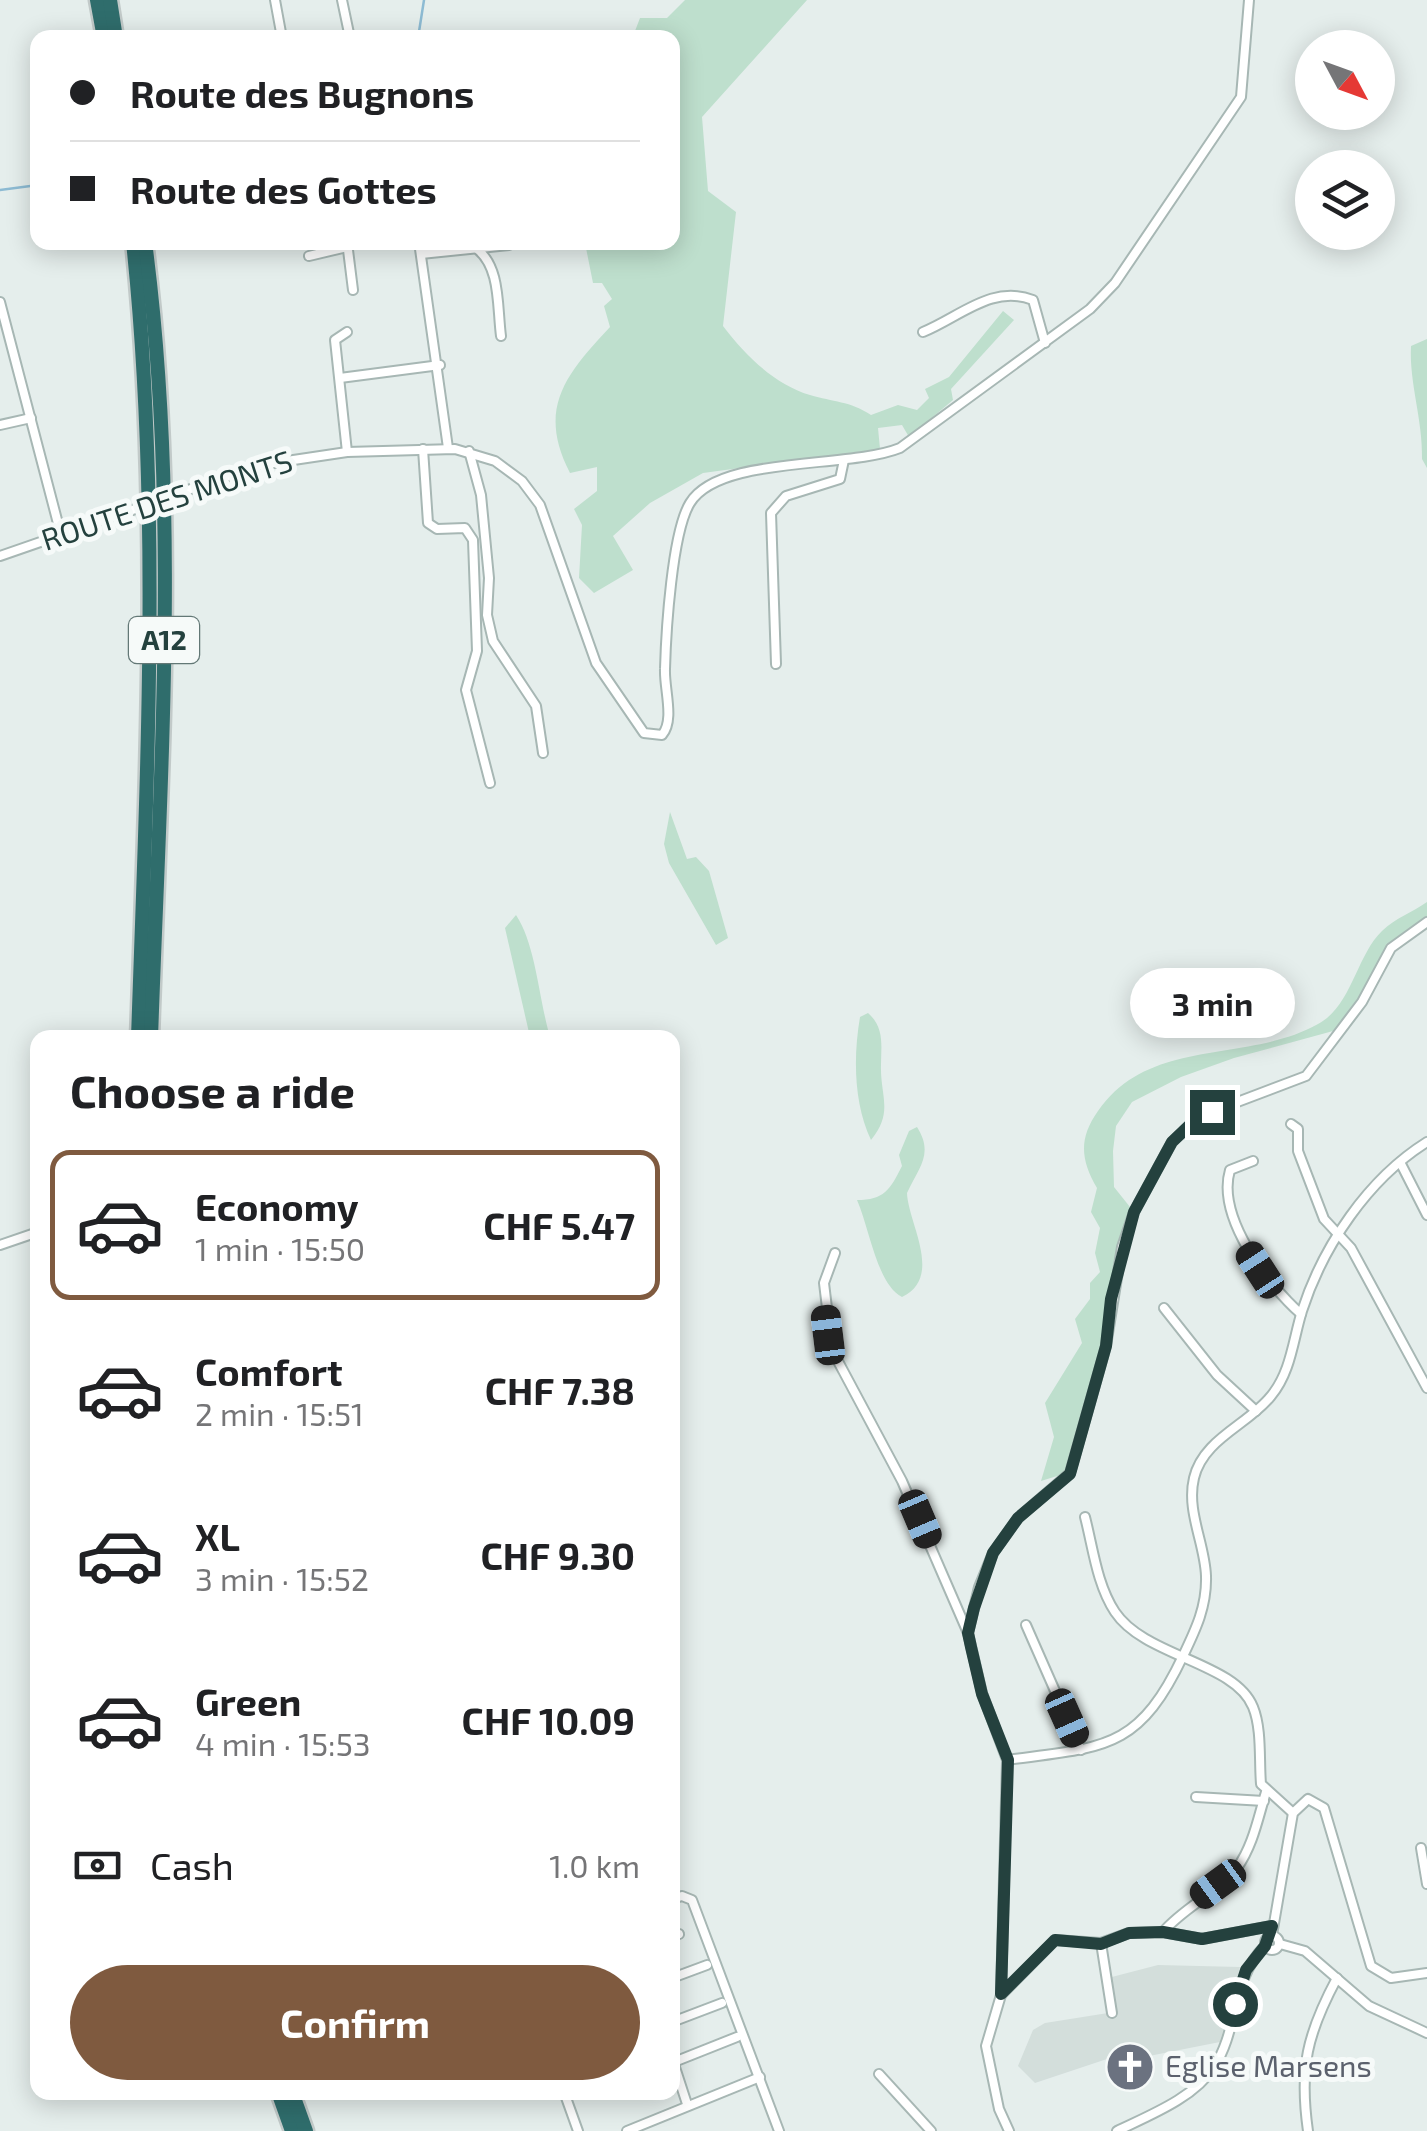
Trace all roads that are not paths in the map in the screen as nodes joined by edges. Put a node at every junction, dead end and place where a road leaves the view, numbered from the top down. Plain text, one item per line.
1 (98, 0) edge
2 (113, 0) edge
3 (275, 0) edge
4 (342, 0) edge
5 (1249, 0) edge
6 (103, 30) edge
7 (118, 30) edge
8 (281, 30) edge
9 (348, 30) edge
10 (133, 250) edge
11 (146, 250) edge
12 (330, 250) edge
13 (348, 250) edge
14 (420, 250) edge
15 (457, 250) edge
16 (479, 250) edge
17 (420, 254) junction
18 (309, 256) dead end
19 (353, 290) dead end
20 (0, 302) edge
21 (3, 325) edge
22 (347, 332) dead end
23 (923, 332) dead end
24 (500, 336) dead end
25 (1045, 343) junction
26 (440, 365) junction
27 (340, 378) junction
28 (31, 418) junction
29 (0, 424) edge
30 (448, 448) junction
31 (423, 450) junction
32 (469, 451) junction
33 (347, 452) junction
34 (844, 460) junction
35 (61, 535) junction
36 (0, 556) edge
37 (776, 664) dead end
38 (542, 753) dead end
39 (490, 783) dead end
40 (1427, 922) edge
41 (138, 1030) edge
42 (151, 1030) edge
43 (1291, 1124) dead end
44 (1427, 1142) edge
45 (1253, 1161) dead end
46 (1400, 1162) junction
47 (1427, 1215) edge
48 (1338, 1234) junction
49 (30, 1235) edge
50 (0, 1245) edge
51 (834, 1253) dead end
52 (1164, 1308) dead end
53 (1301, 1314) junction
54 (1427, 1388) edge
55 (1256, 1410) junction
56 (1084, 1517) dead end
57 (1026, 1625) dead end
58 (968, 1633) junction
59 (1182, 1658) junction
60 (1081, 1750) junction
61 (1008, 1760) junction
62 (1196, 1797) dead end
63 (1265, 1797) junction
64 (1293, 1813) junction
65 (1421, 1848) dead end
66 (1427, 1884) edge
67 (680, 1897) edge
68 (1272, 1930) junction
69 (1163, 1932) junction
70 (1101, 1944) junction
71 (1280, 1944) junction
72 (1265, 1946) junction
73 (706, 1964) dead end
74 (1427, 1973) edge
75 (680, 1975) edge
76 (1336, 1978) junction
77 (1001, 1994) junction
78 (722, 2002) dead end
79 (1112, 2013) dead end
80 (680, 2019) edge
81 (1427, 2033) edge
82 (736, 2037) dead end
83 (680, 2058) edge
84 (879, 2074) dead end
85 (760, 2077) junction
86 (680, 2082) edge
87 (281, 2100) edge
88 (295, 2100) edge
89 (567, 2100) edge
90 (687, 2104) junction
91 (292, 2131) edge
92 (306, 2131) edge
93 (578, 2131) edge
94 (627, 2131) edge
95 (779, 2131) edge
96 (931, 2131) edge
97 (1008, 2131) edge
98 (1117, 2131) edge
99 (1308, 2131) edge

1 - 6 highway
2 - 7 highway
3 - 8 street
4 - 9 street
5 - 25 street, ROUTE DES MONTS
10 - 41 highway, A12
11 - 42 highway, A12
12 - 18 street
13 - 19 street
14 - 17 street
15 - 17 street
16 - 24 street
17 - 26 street
20 - 21 street
21 - 28 street
22 - 27 street
23 - 25 street
25 - 34 street, ROUTE DES MONTS
26 - 27 street
26 - 30 street
27 - 33 street
28 - 29 street
28 - 35 street
30 - 31 street, ROUTE DES MONTS
30 - 32 street, ROUTE DES MONTS
31 - 33 street, ROUTE DES MONTS
31 - 39 street
32 - 34 street, ROUTE DES MONTS
32 - 38 street
33 - 35 street, ROUTE DES MONTS, bridge
34 - 37 street, ROUTE DES MONTS
35 - 36 street, ROUTE DES MONTS
40 - 58 street
43 - 48 street
44 - 46 street
45 - 53 street
46 - 47 street
46 - 48 street
48 - 53 street
48 - 54 street
49 - 50 street
51 - 58 street
52 - 55 street
53 - 55 street
55 - 59 street
56 - 59 street
57 - 60 street
58 - 61 street
59 - 60 street
59 - 63 street
60 - 61 street
61 - 77 street
62 - 63 street
63 - 64 street
63 - 69 street
64 - 68 street
64 - 74 street
65 - 66 street
67 - 85 street
68 - 69 street
68 - 71 street
68 - 72 street
69 - 70 street
70 - 77 street
70 - 79 street
71 - 72 street
71 - 76 street
72 - 98 street
73 - 75 street
76 - 81 street
76 - 99 street
77 - 97 street
78 - 80 street
82 - 83 street
84 - 96 street
85 - 90 street
85 - 95 street
86 - 90 street
87 - 91 highway
88 - 92 highway
89 - 93 street
90 - 94 street

